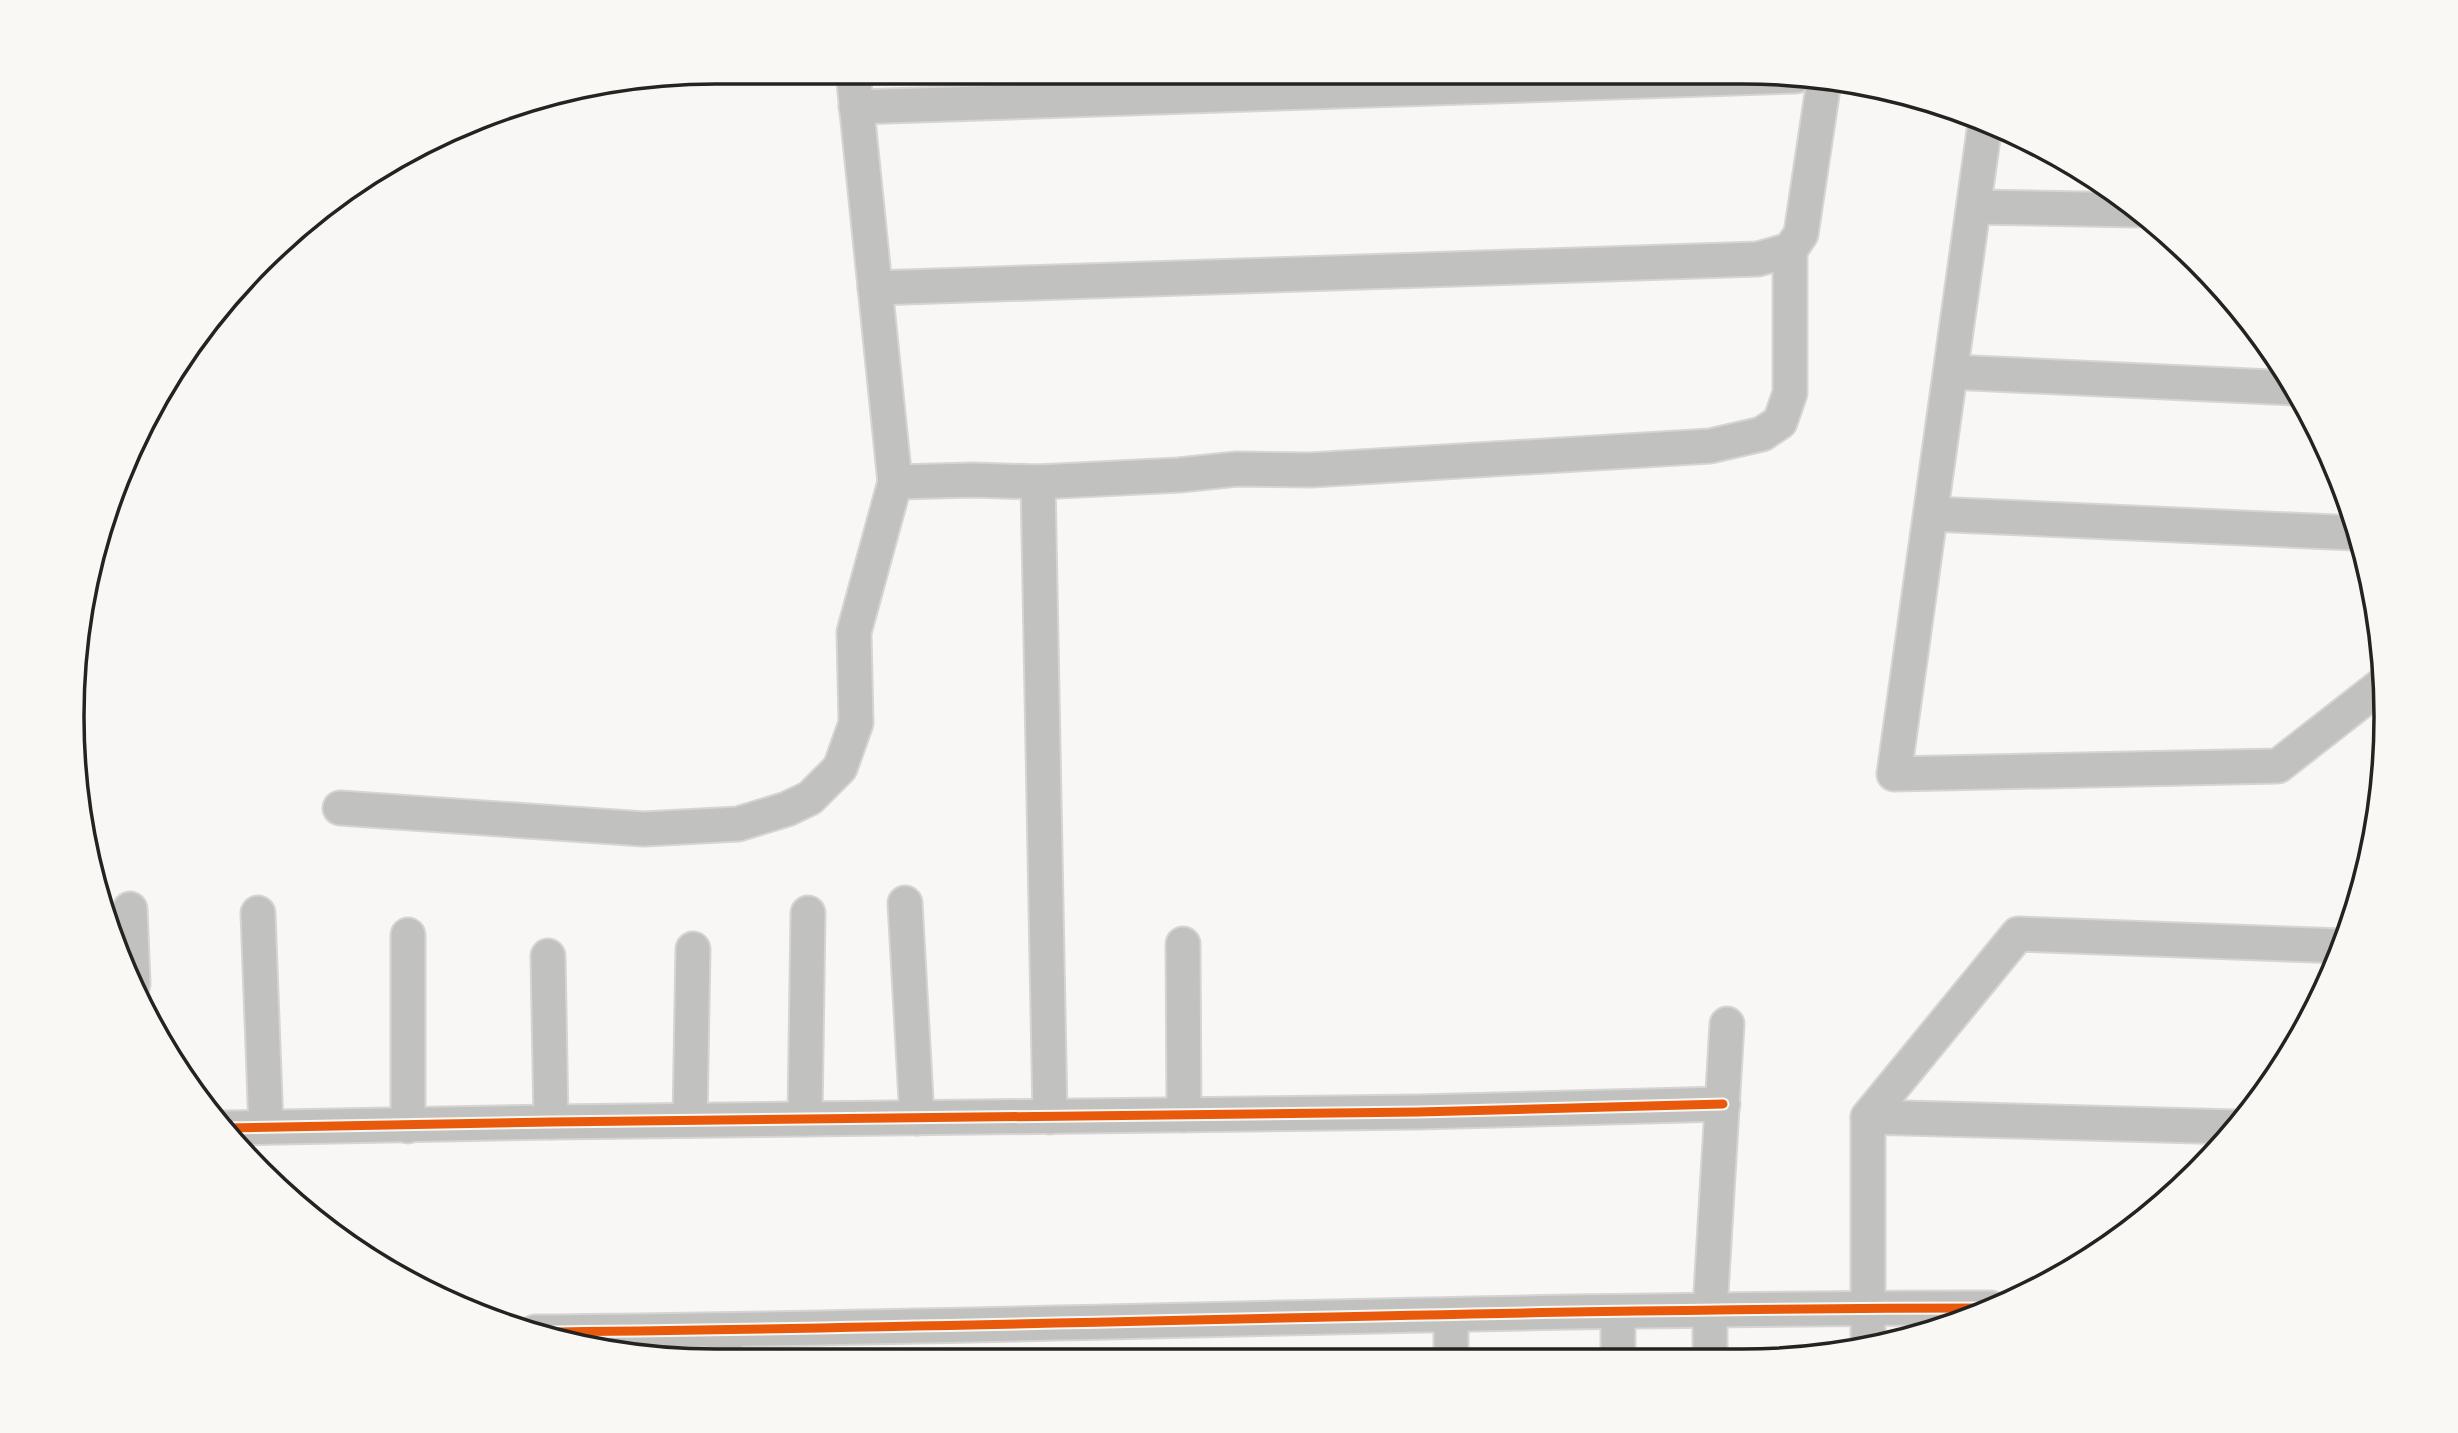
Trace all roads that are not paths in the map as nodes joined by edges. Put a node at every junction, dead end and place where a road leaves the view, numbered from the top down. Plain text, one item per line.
1 (854, 84) edge
2 (1553, 84) edge
3 (1823, 89) edge
4 (856, 107) junction
5 (1984, 132) edge
6 (1974, 207) junction
7 (2121, 211) edge
8 (1790, 250) junction
9 (875, 288) junction
10 (1951, 372) junction
11 (2281, 387) edge
12 (895, 482) junction
13 (1038, 482) junction
14 (1931, 514) junction
15 (2346, 533) edge
16 (2373, 691) edge
17 (340, 808) dead end
18 (905, 904) dead end
19 (130, 909) dead end
20 (258, 913) dead end
21 (808, 913) dead end
22 (408, 935) dead end
23 (1183, 944) dead end
24 (2331, 946) edge
25 (693, 949) dead end
26 (548, 956) dead end
27 (132, 959) edge
28 (1727, 1024) dead end
29 (1723, 1104) junction
30 (1184, 1115) junction
31 (1050, 1117) junction
32 (1868, 1117) junction
33 (917, 1118) junction
34 (804, 1119) junction
35 (690, 1120) junction
36 (551, 1122) junction
37 (408, 1126) junction
38 (266, 1127) junction
39 (2223, 1127) edge
40 (236, 1128) edge
41 (1868, 1308) junction
42 (1964, 1308) edge
43 (1710, 1310) junction
44 (1619, 1312) junction
45 (1451, 1315) junction
46 (587, 1336) edge
47 (1868, 1336) edge
48 (725, 1345) edge
49 (1451, 1349) edge
50 (1618, 1349) edge
51 (1710, 1349) edge

1 - 4 street
2 - 4 street
3 - 8 street
4 - 9 street
5 - 6 street
6 - 7 street
6 - 10 street
8 - 9 street
8 - 13 street
9 - 12 street
10 - 11 street
10 - 14 street
12 - 13 street
12 - 17 street
13 - 31 street
14 - 15 street
14 - 16 street
18 - 33 street
19 - 27 street
20 - 38 street
21 - 34 street
22 - 37 street
23 - 30 street
24 - 32 street
25 - 35 street
26 - 36 street
28 - 29 street
29 - 30 street
29 - 43 street
30 - 31 street
31 - 33 street
32 - 39 street
32 - 41 street
33 - 34 street
34 - 35 street
35 - 36 street
36 - 37 street
37 - 38 street
38 - 40 street
41 - 42 street
41 - 43 street
41 - 47 street
43 - 44 street
43 - 51 street
44 - 45 street
44 - 50 street
45 - 48 street
45 - 49 street
46 - 48 street

